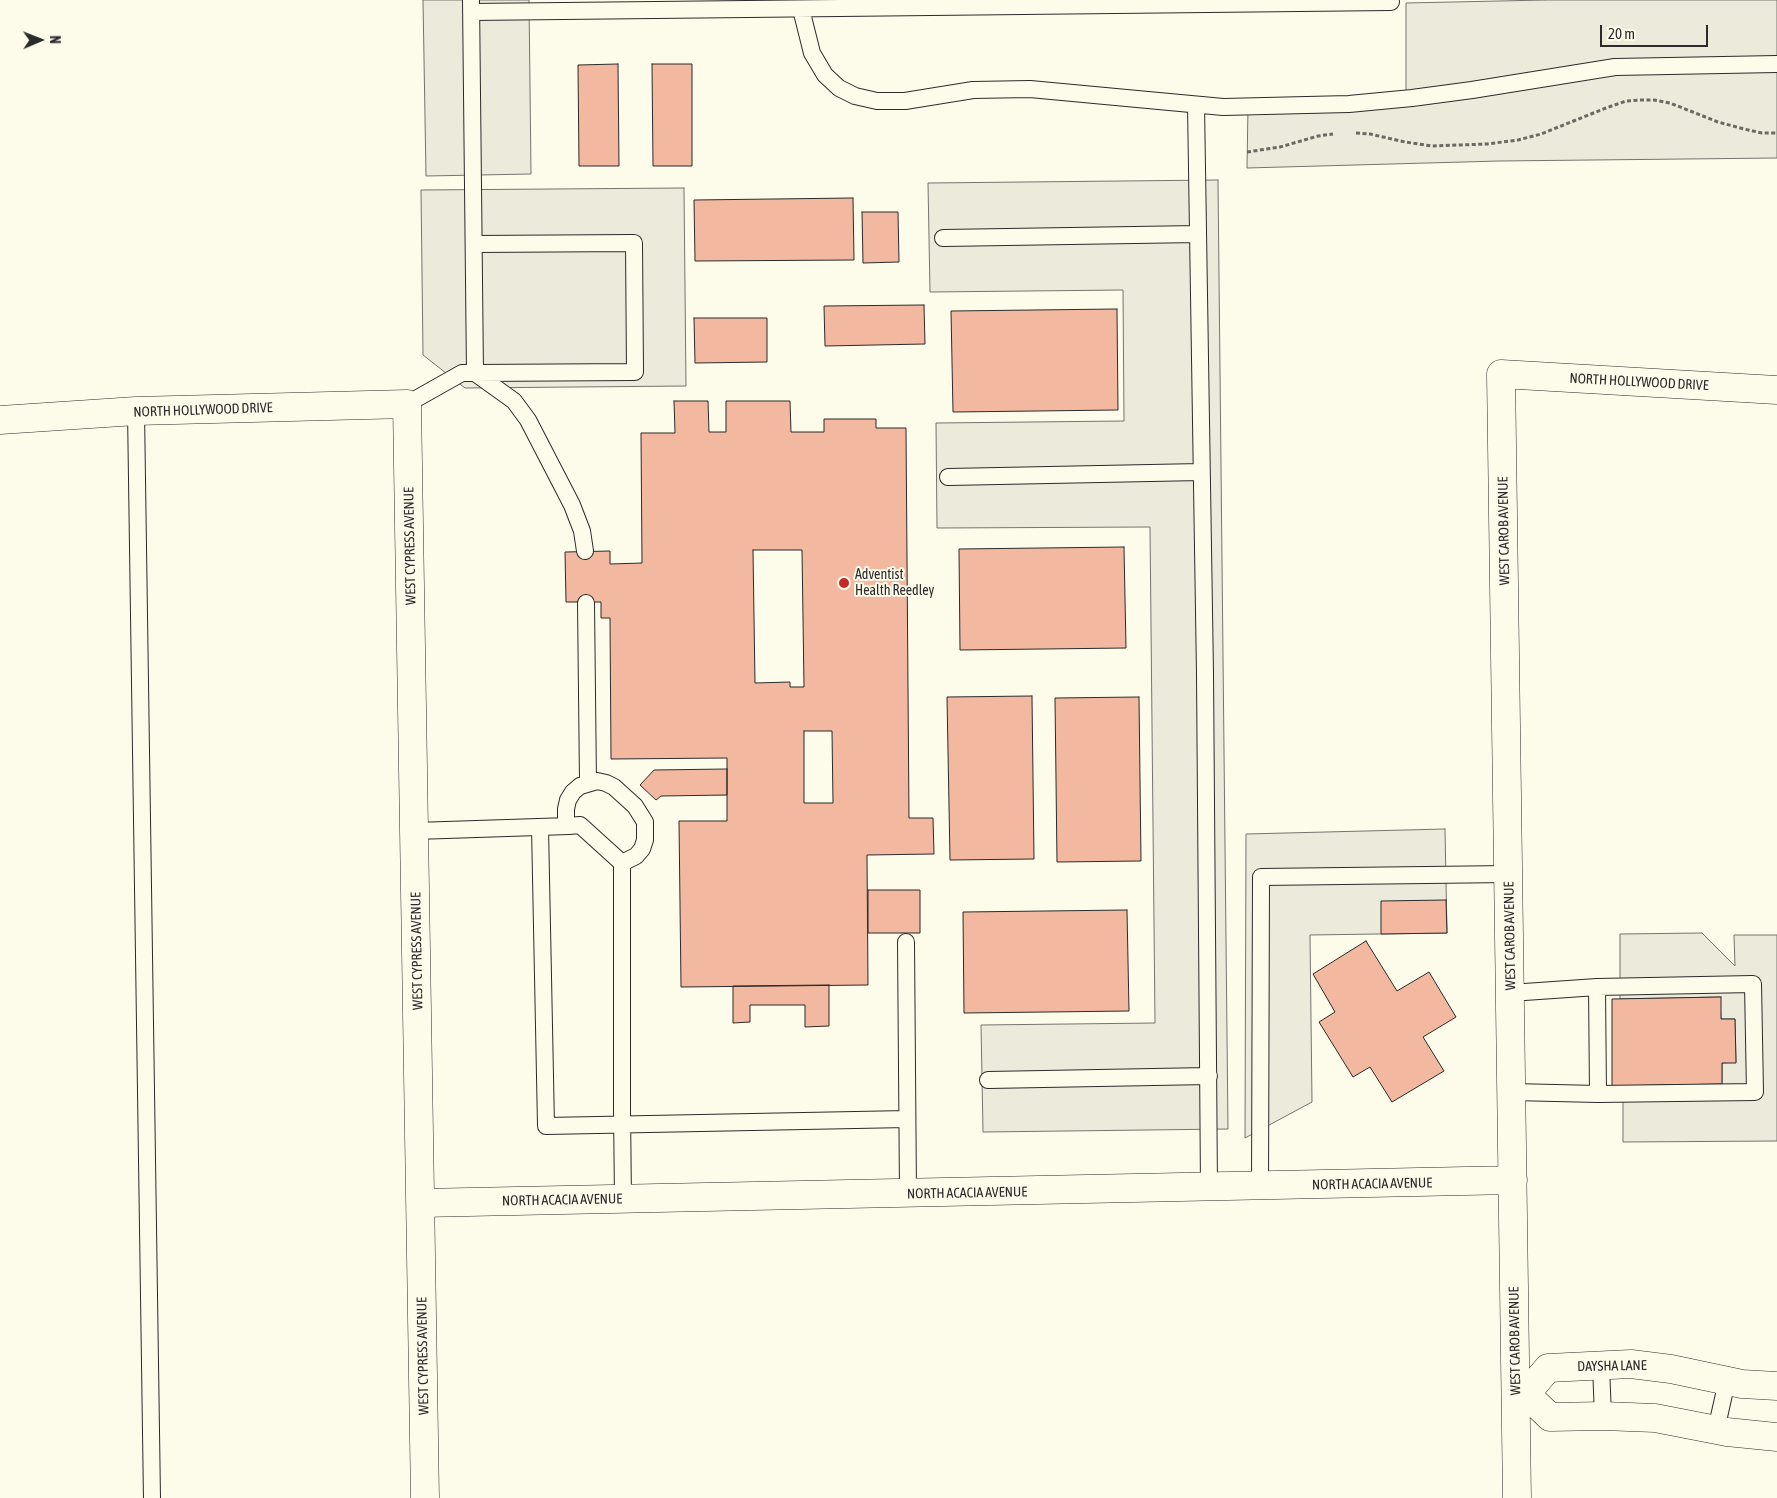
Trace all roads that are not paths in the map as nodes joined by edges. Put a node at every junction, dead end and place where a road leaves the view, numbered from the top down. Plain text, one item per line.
1 (1191, 2) edge
2 (1265, 2) edge
3 (1391, 2) dead end
4 (985, 3) edge
5 (1079, 3) edge
6 (910, 4) edge
7 (647, 5) edge
8 (722, 5) edge
9 (471, 6) edge
10 (801, 9) junction
11 (1777, 64) edge
12 (1196, 105) junction
13 (1198, 234) junction
14 (943, 238) dead end
15 (474, 244) junction
16 (475, 373) junction
17 (1501, 374) joint
18 (1777, 390) edge
19 (407, 404) junction
20 (136, 411) junction
21 (0, 420) edge
22 (1202, 472) junction
23 (948, 477) dead end
24 (585, 551) dead end
25 (586, 603) dead end
26 (588, 782) junction
27 (569, 826) junction
28 (540, 827) junction
29 (415, 831) junction
30 (622, 862) junction
31 (1509, 874) junction
32 (906, 942) dead end
33 (1596, 987) junction
34 (1510, 993) junction
35 (1209, 1076) junction
36 (988, 1080) dead end
37 (1512, 1092) junction
38 (1598, 1094) junction
39 (907, 1119) junction
40 (623, 1125) junction
41 (1513, 1180) junction
42 (1260, 1187) junction
43 (1209, 1188) junction
44 (908, 1194) junction
45 (623, 1199) junction
46 (421, 1203) junction
47 (1601, 1366) junction
48 (1727, 1381) junction
49 (1777, 1386) edge
50 (1521, 1394) junction
51 (1603, 1416) junction
52 (1716, 1430) junction
53 (1777, 1437) edge
54 (152, 1498) edge
55 (425, 1498) edge
56 (1517, 1498) edge

1 - 2 lane
1 - 5 lane
2 - 3 lane
4 - 5 lane
4 - 6 lane
6 - 10 lane
7 - 8 lane
7 - 9 lane
8 - 10 lane
9 - 15 lane
10 - 12 lane
11 - 12 lane
12 - 13 lane
13 - 14 lane
13 - 22 lane
15 - 16 lane
15 - 16 lane
16 - 19 lane
16 - 24 lane
17 - 18 street, NORTH HOLLYWOOD DRIVE
17 - 31 street, WEST CAROB AVENUE
19 - 20 street, NORTH HOLLYWOOD DRIVE
19 - 29 street, WEST CYPRESS AVENUE
20 - 21 street, NORTH HOLLYWOOD DRIVE
20 - 54 lane
22 - 23 lane
22 - 35 lane
25 - 26 lane
26 - 27 lane
26 - 30 lane
27 - 28 lane
27 - 30 lane
28 - 29 lane
28 - 40 lane
29 - 46 street, WEST CYPRESS AVENUE
30 - 40 lane
31 - 34 street, WEST CAROB AVENUE
31 - 42 lane
32 - 39 lane
33 - 34 lane
33 - 38 lane
33 - 38 lane
34 - 37 street, WEST CAROB AVENUE
35 - 36 lane
35 - 43 lane
37 - 38 lane
37 - 41 street, WEST CAROB AVENUE
39 - 40 lane
39 - 44 lane
40 - 45 lane
41 - 42 street, NORTH ACACIA AVENUE
41 - 50 street, WEST CAROB AVENUE
42 - 43 street, NORTH ACACIA AVENUE
43 - 44 street, NORTH ACACIA AVENUE
44 - 45 street, NORTH ACACIA AVENUE
45 - 46 street, NORTH ACACIA AVENUE
46 - 55 street, WEST CYPRESS AVENUE
47 - 48 street, DAYSHA LANE
47 - 50 street, DAYSHA LANE
47 - 51 lane
48 - 49 street, DAYSHA LANE
48 - 52 lane
50 - 51 street
50 - 56 street, WEST CAROB AVENUE
51 - 52 street
52 - 53 street

